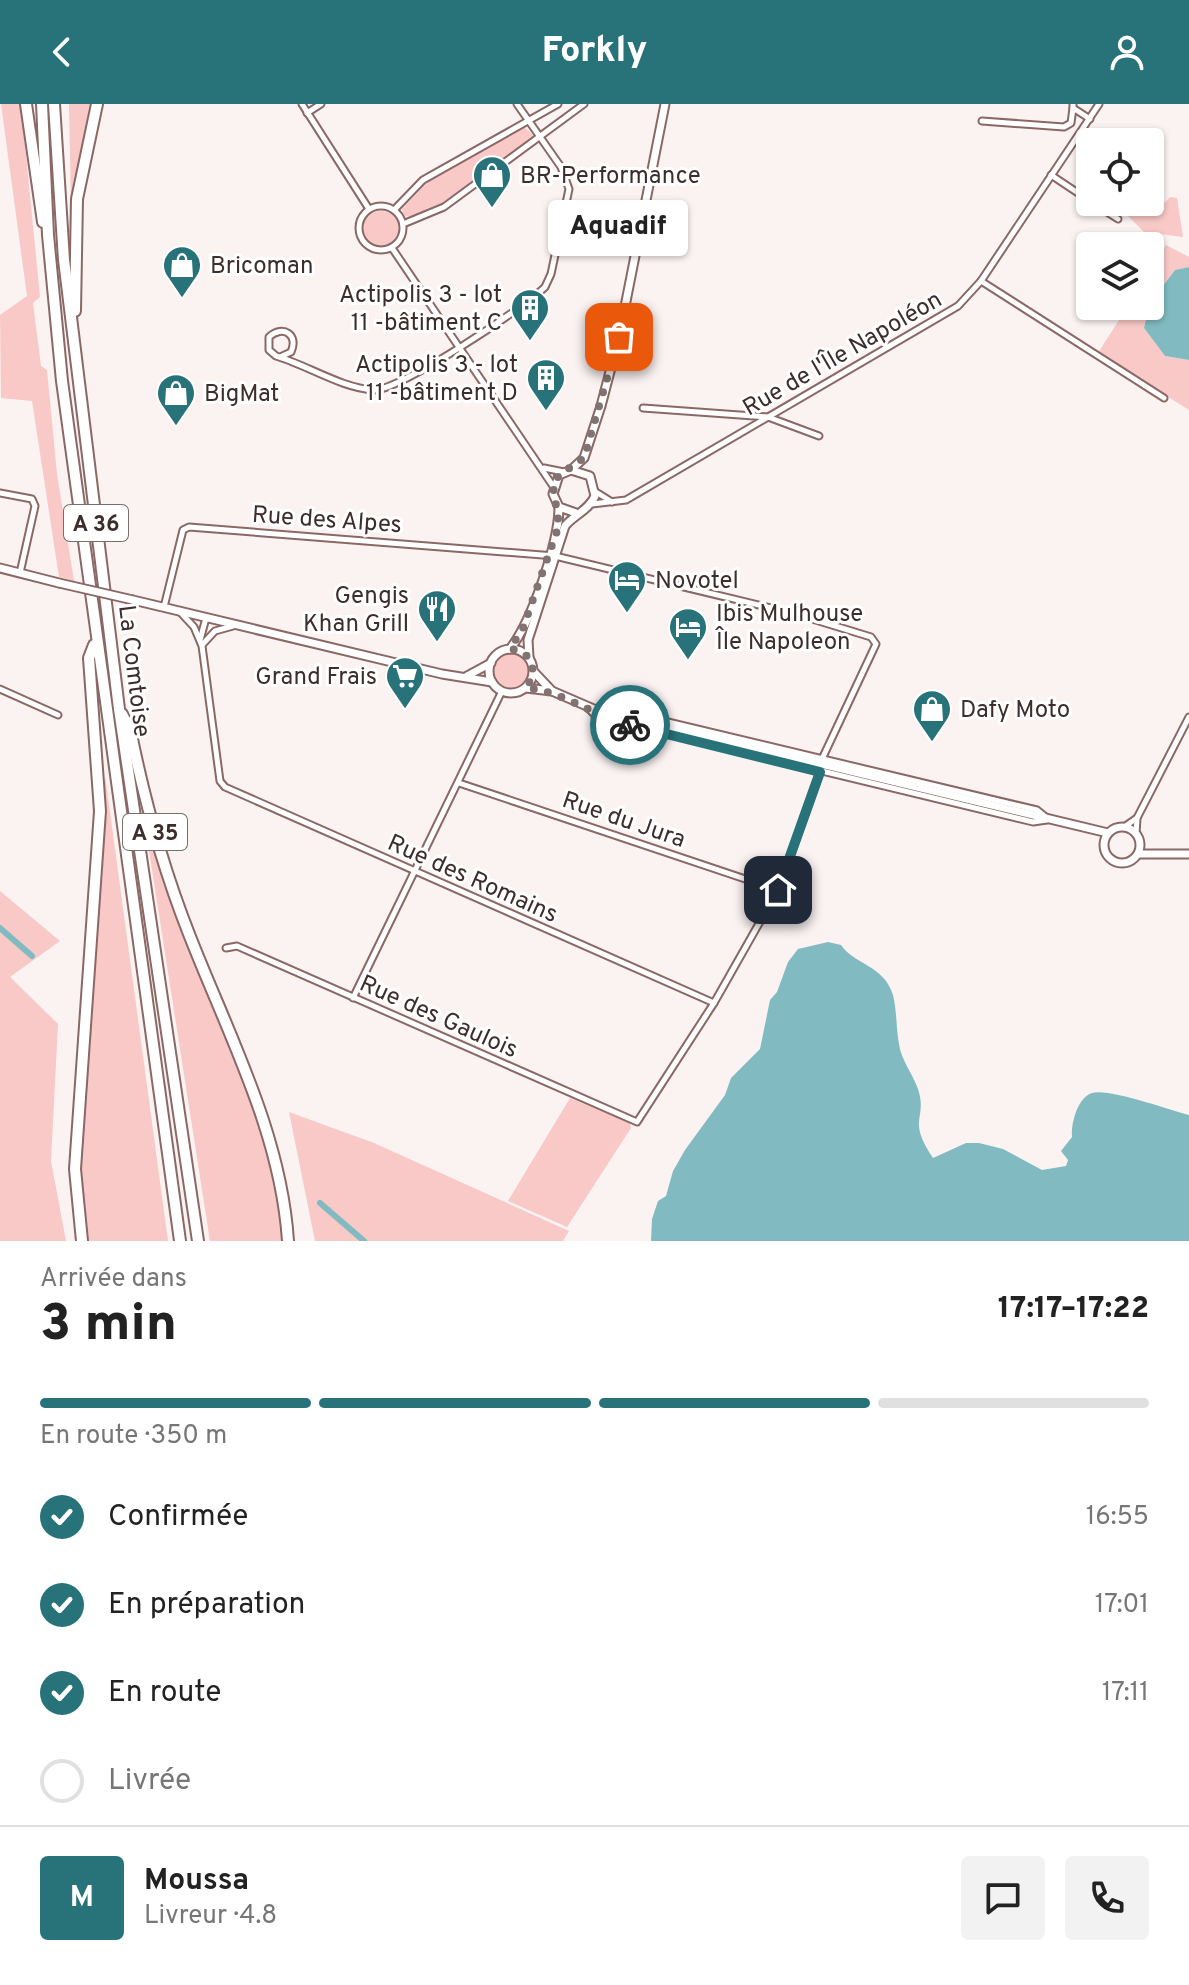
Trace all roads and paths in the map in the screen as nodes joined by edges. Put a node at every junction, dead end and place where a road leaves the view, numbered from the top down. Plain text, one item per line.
1 (26, 104) edge
2 (42, 104) edge
3 (54, 104) edge
4 (97, 104) edge
5 (302, 104) edge
6 (321, 104) edge
7 (517, 104) edge
8 (558, 104) edge
9 (584, 104) edge
10 (659, 104) edge
11 (665, 104) edge
12 (1099, 104) edge
13 (1073, 106) edge
14 (307, 113) junction
15 (529, 119) junction
16 (1090, 119) junction
17 (661, 120) junction
18 (982, 121) dead end
19 (541, 136) junction
20 (1051, 175) junction
21 (1076, 192) edge
22 (369, 209) junction
23 (394, 210) junction
24 (1113, 216) edge
25 (1118, 219) dead end
26 (403, 224) junction
27 (48, 235) junction
28 (392, 248) junction
29 (981, 281) junction
30 (73, 337) junction
31 (458, 347) junction
32 (291, 352) junction
33 (280, 357) junction
34 (300, 365) junction
35 (1164, 398) dead end
36 (643, 408) dead end
37 (768, 417) junction
38 (819, 436) dead end
39 (584, 458) junction
40 (544, 468) junction
41 (568, 471) junction
42 (590, 476) junction
43 (553, 486) junction
44 (596, 492) junction
45 (0, 493) edge
46 (613, 502) junction
47 (592, 504) junction
48 (559, 507) junction
49 (576, 513) junction
50 (552, 556) junction
51 (0, 568) edge
52 (20, 573) junction
53 (164, 607) junction
54 (179, 611) junction
55 (206, 618) junction
56 (238, 625) junction
57 (95, 643) junction
58 (201, 643) junction
59 (510, 649) junction
60 (529, 657) junction
61 (491, 663) junction
62 (534, 672) junction
63 (467, 676) junction
64 (492, 682) junction
65 (526, 688) junction
66 (0, 689) edge
67 (502, 691) junction
68 (552, 691) junction
69 (587, 707) junction
70 (119, 709) junction
71 (58, 715) dead end
72 (627, 717) junction
73 (1189, 717) edge
74 (822, 759) junction
75 (820, 772) junction
76 (459, 783) junction
77 (1137, 818) junction
78 (1048, 820) junction
79 (1124, 827) junction
80 (1089, 832) junction
81 (1108, 833) junction
82 (1136, 834) junction
83 (1140, 844) junction
84 (1104, 845) junction
85 (1156, 852) junction
86 (1138, 854) junction
87 (1189, 854) edge
88 (415, 872) junction
89 (778, 890) junction
90 (226, 948) dead end
91 (353, 998) junction
92 (714, 1003) junction
93 (82, 1241) edge
94 (179, 1241) edge
95 (198, 1241) edge
96 (288, 1241) edge

1 - 27 highway
2 - 27 highway, La Comtoise / A 36
3 - 30 highway, La Comtoise / A 36
4 - 30 highway
5 - 14 street
6 - 14 street
7 - 15 street
8 - 15 street
9 - 19 street
10 - 17 main road
11 - 17 main road
12 - 16 street, Rue de l'Île Napoléon
13 - 16 street
13 - 18 street
14 - 22 street
15 - 19 street
15 - 23 street
16 - 20 street, Rue de l'Île Napoléon
17 - 39 main road
19 - 26 street
19 - 31 street
20 - 21 street
20 - 29 street, Rue de l'Île Napoléon
22 - 23 street
22 - 28 street
23 - 26 street
24 - 25 street
26 - 28 street
27 - 57 highway, La Comtoise / A 36
28 - 31 street
29 - 35 street
29 - 37 street, Rue de l'Île Napoléon
30 - 70 highway, La Comtoise / A 36
31 - 34 street
31 - 40 street
32 - 33 street
32 - 33 street
32 - 34 street
33 - 34 street
36 - 37 street
37 - 38 street
37 - 46 street, Rue de l'Île Napoléon
39 - 41 main road
39 - 42 main road
40 - 41 street
40 - 43 street
41 - 42 main road
41 - 43 main road
42 - 44 main road
43 - 48 main road
44 - 46 street
44 - 47 main road
45 - 52 street
46 - 47 street, Rue de l'Île Napoléon
47 - 49 main road
48 - 49 main road
48 - 50 main road
49 - 50 main road
50 - 53 street, Rue des Alpes
50 - 59 main road
50 - 60 main road
50 - 74 street
51 - 52 main road
52 - 53 main road, bridge
53 - 54 main road
54 - 55 main road
54 - 58 street
55 - 56 main road
55 - 58 street
56 - 58 street
56 - 63 main road
57 - 93 highway
57 - 94 highway, La Comtoise / A 36
58 - 88 street, Rue des Romains
59 - 60 main road
59 - 61 main road
60 - 62 main road
61 - 63 main road
61 - 64 main road
62 - 65 main road
62 - 68 main road
63 - 64 main road
64 - 67 main road
65 - 67 main road
65 - 68 main road
66 - 71 street
67 - 76 street
68 - 69 main road
69 - 72 main road
69 - 75 street
70 - 95 highway, La Comtoise / A 36
70 - 96 highway, A 35
72 - 74 street
72 - 78 main road
73 - 77 street
74 - 78 street
75 - 78 street
75 - 89 street
76 - 88 street
76 - 89 street, Rue du Jura
77 - 79 street
77 - 82 street
78 - 80 main road
79 - 81 main road
79 - 82 main road
80 - 81 main road
80 - 84 main road
81 - 84 main road
82 - 83 main road
83 - 85 main road
83 - 86 main road
84 - 86 main road
85 - 86 main road
85 - 87 main road
88 - 91 street
88 - 92 street, Rue des Romains
89 - 92 street
90 - 91 street, Rue des Gaulois
91 - 92 street, Rue des Gaulois

